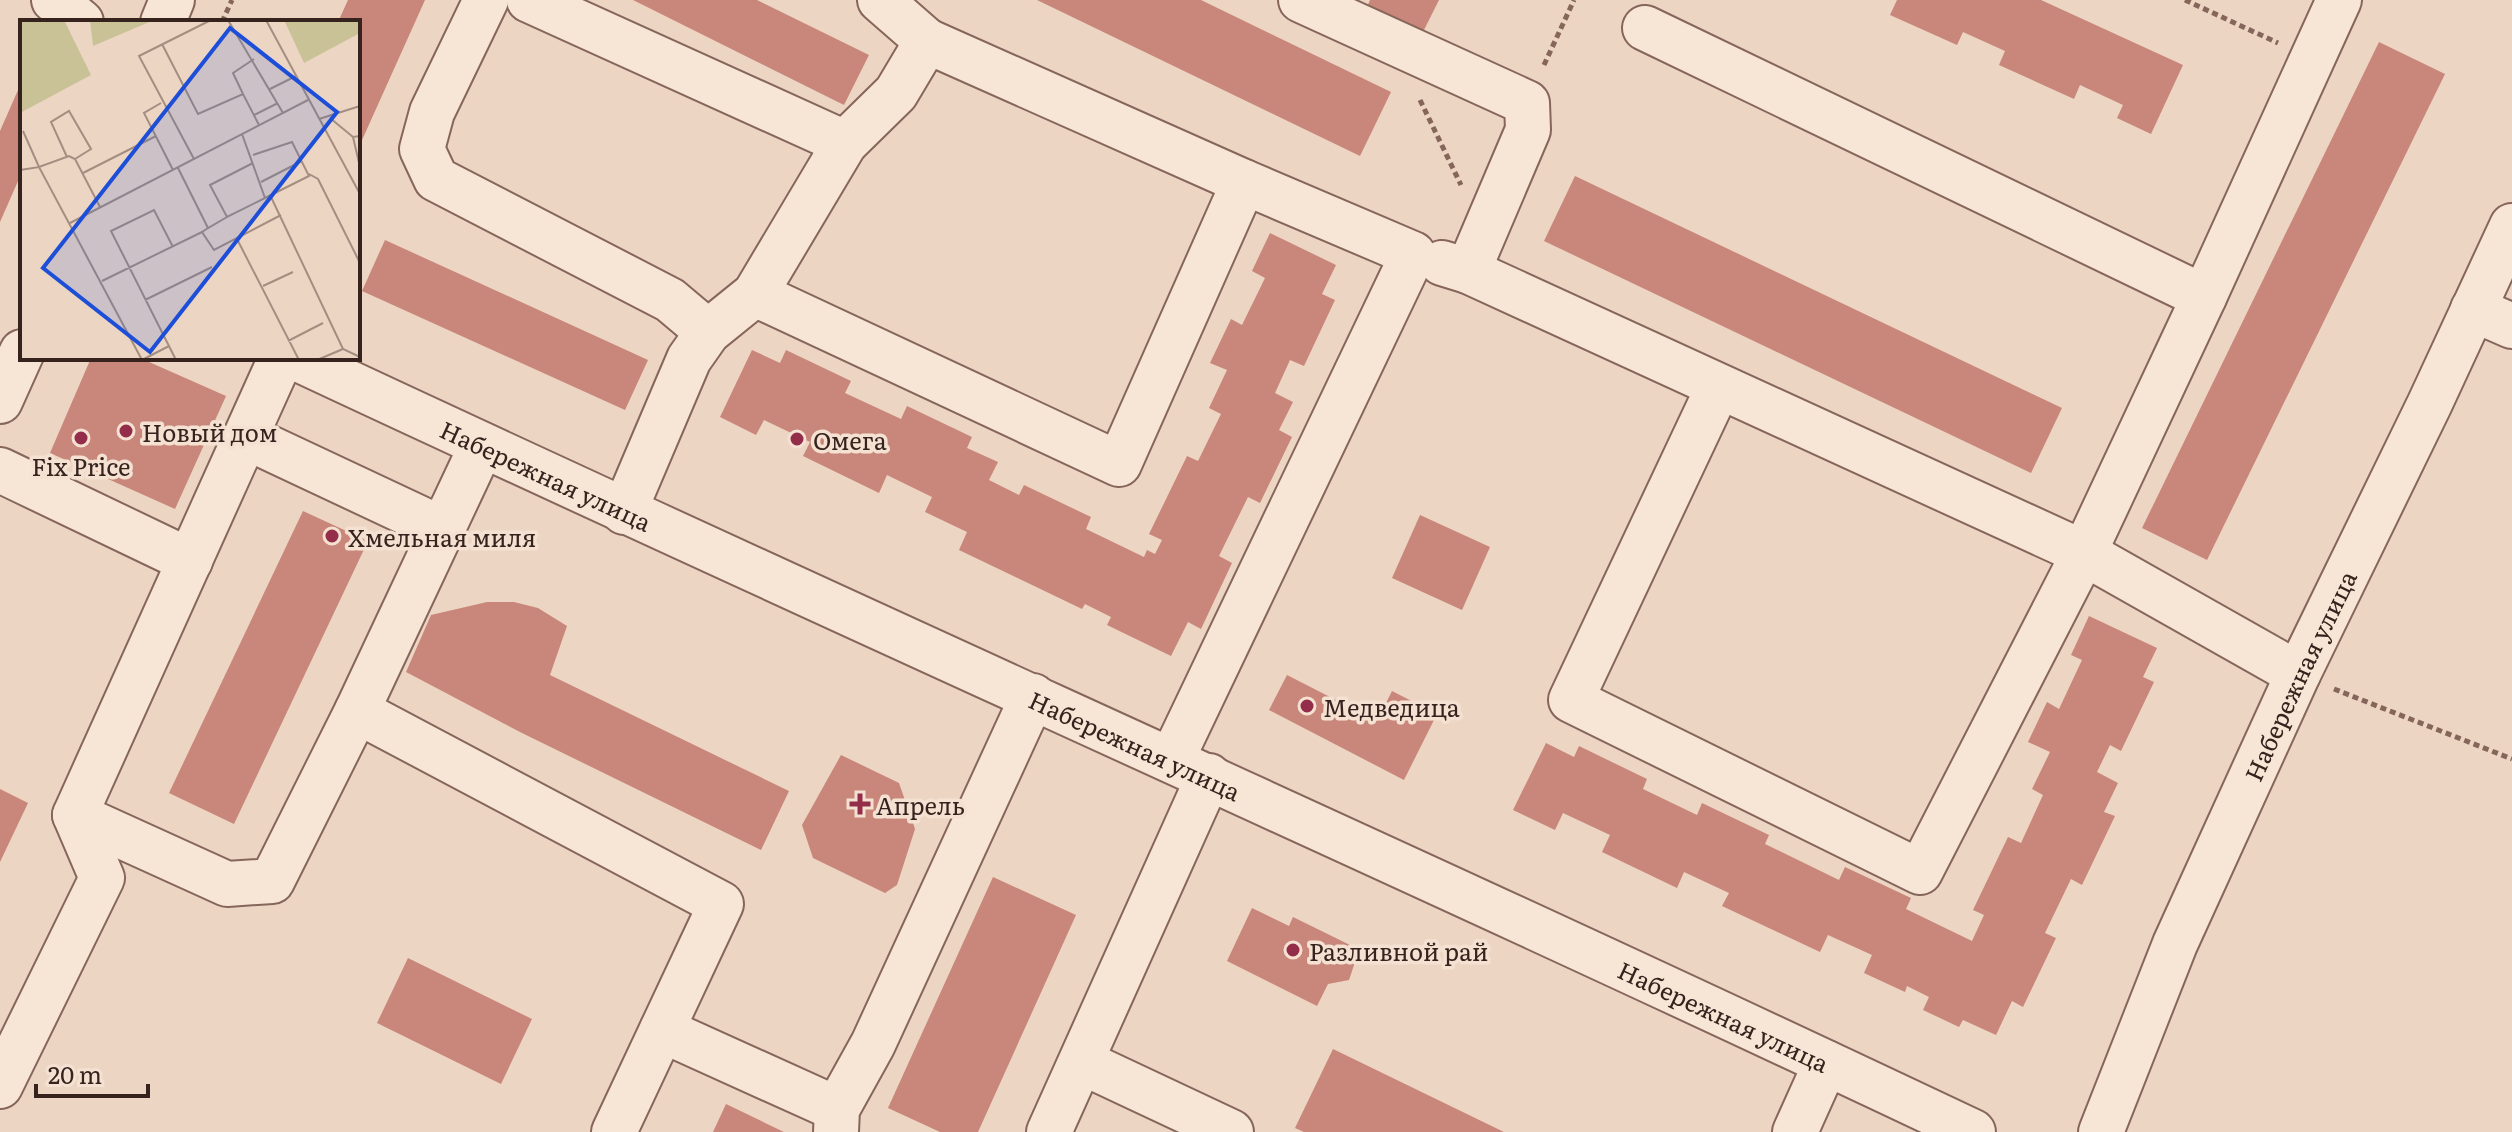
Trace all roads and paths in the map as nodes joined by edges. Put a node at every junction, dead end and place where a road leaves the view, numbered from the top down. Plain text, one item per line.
1 (172, 0) edge
2 (232, 0) edge
3 (486, 0) edge
4 (529, 0) edge
5 (1574, 0) edge
6 (2185, 0) edge
7 (2339, 0) edge
8 (883, 1) edge
9 (1326, 5) edge
10 (164, 20) edge
11 (223, 20) edge
12 (1645, 28) dead end
13 (927, 41) junction
14 (2310, 58) junction
15 (1417, 95) dead end
16 (1527, 103) junction
17 (845, 143) junction
18 (1244, 182) junction
19 (2512, 226) edge
20 (1477, 252) junction
21 (1413, 254) junction
22 (755, 294) junction
23 (2204, 297) junction
24 (2493, 318) edge
25 (708, 332) junction
26 (20, 356) edge
27 (280, 360) edge
28 (300, 360) edge
29 (1718, 388) junction
30 (0, 401) edge
31 (246, 437) junction
32 (482, 445) junction
33 (0, 470) edge
34 (624, 512) junction
35 (442, 529) junction
36 (2084, 553) junction
37 (190, 561) junction
38 (2298, 674) junction
39 (1033, 696) junction
40 (357, 711) junction
41 (2512, 759) edge
42 (1191, 768) junction
43 (75, 815) junction
44 (662, 1030) junction
45 (1082, 1062) junction
46 (1826, 1063) junction
47 (0, 1086) edge
48 (836, 1120) edge
49 (614, 1132) edge
50 (1049, 1132) edge
51 (1231, 1132) edge
52 (1795, 1132) edge
53 (1973, 1132) edge
54 (2101, 1132) edge

1 - 10 street
2 - 11 path
3 - 25 street
4 - 17 street
5 - 16 path
6 - 14 path
7 - 14 street
8 - 13 street
9 - 16 street
12 - 23 street
13 - 17 street
13 - 18 street
14 - 23 street
15 - 20 path
16 - 20 street
17 - 22 street
18 - 21 street
18 - 22 street
19 - 24 street, Набережная улица
20 - 21 street
20 - 29 street
21 - 42 street
22 - 25 street
23 - 36 street
24 - 38 street, Набережная улица
25 - 34 street
26 - 30 street
27 - 31 street
28 - 32 street, Набережная улица
29 - 36 street
29 - 36 street
31 - 35 street
31 - 37 street
32 - 34 street, Набережная улица
32 - 35 street
33 - 37 street
34 - 39 street, Набережная улица
35 - 40 street
36 - 38 street
37 - 43 street
38 - 41 path
38 - 54 street, Набережная улица
39 - 42 street, Набережная улица
39 - 48 street
40 - 43 street
40 - 44 street
42 - 45 street
42 - 46 street, Набережная улица
43 - 47 street
44 - 48 street
44 - 49 street
45 - 50 street
45 - 51 street
46 - 52 street
46 - 53 street, Набережная улица

